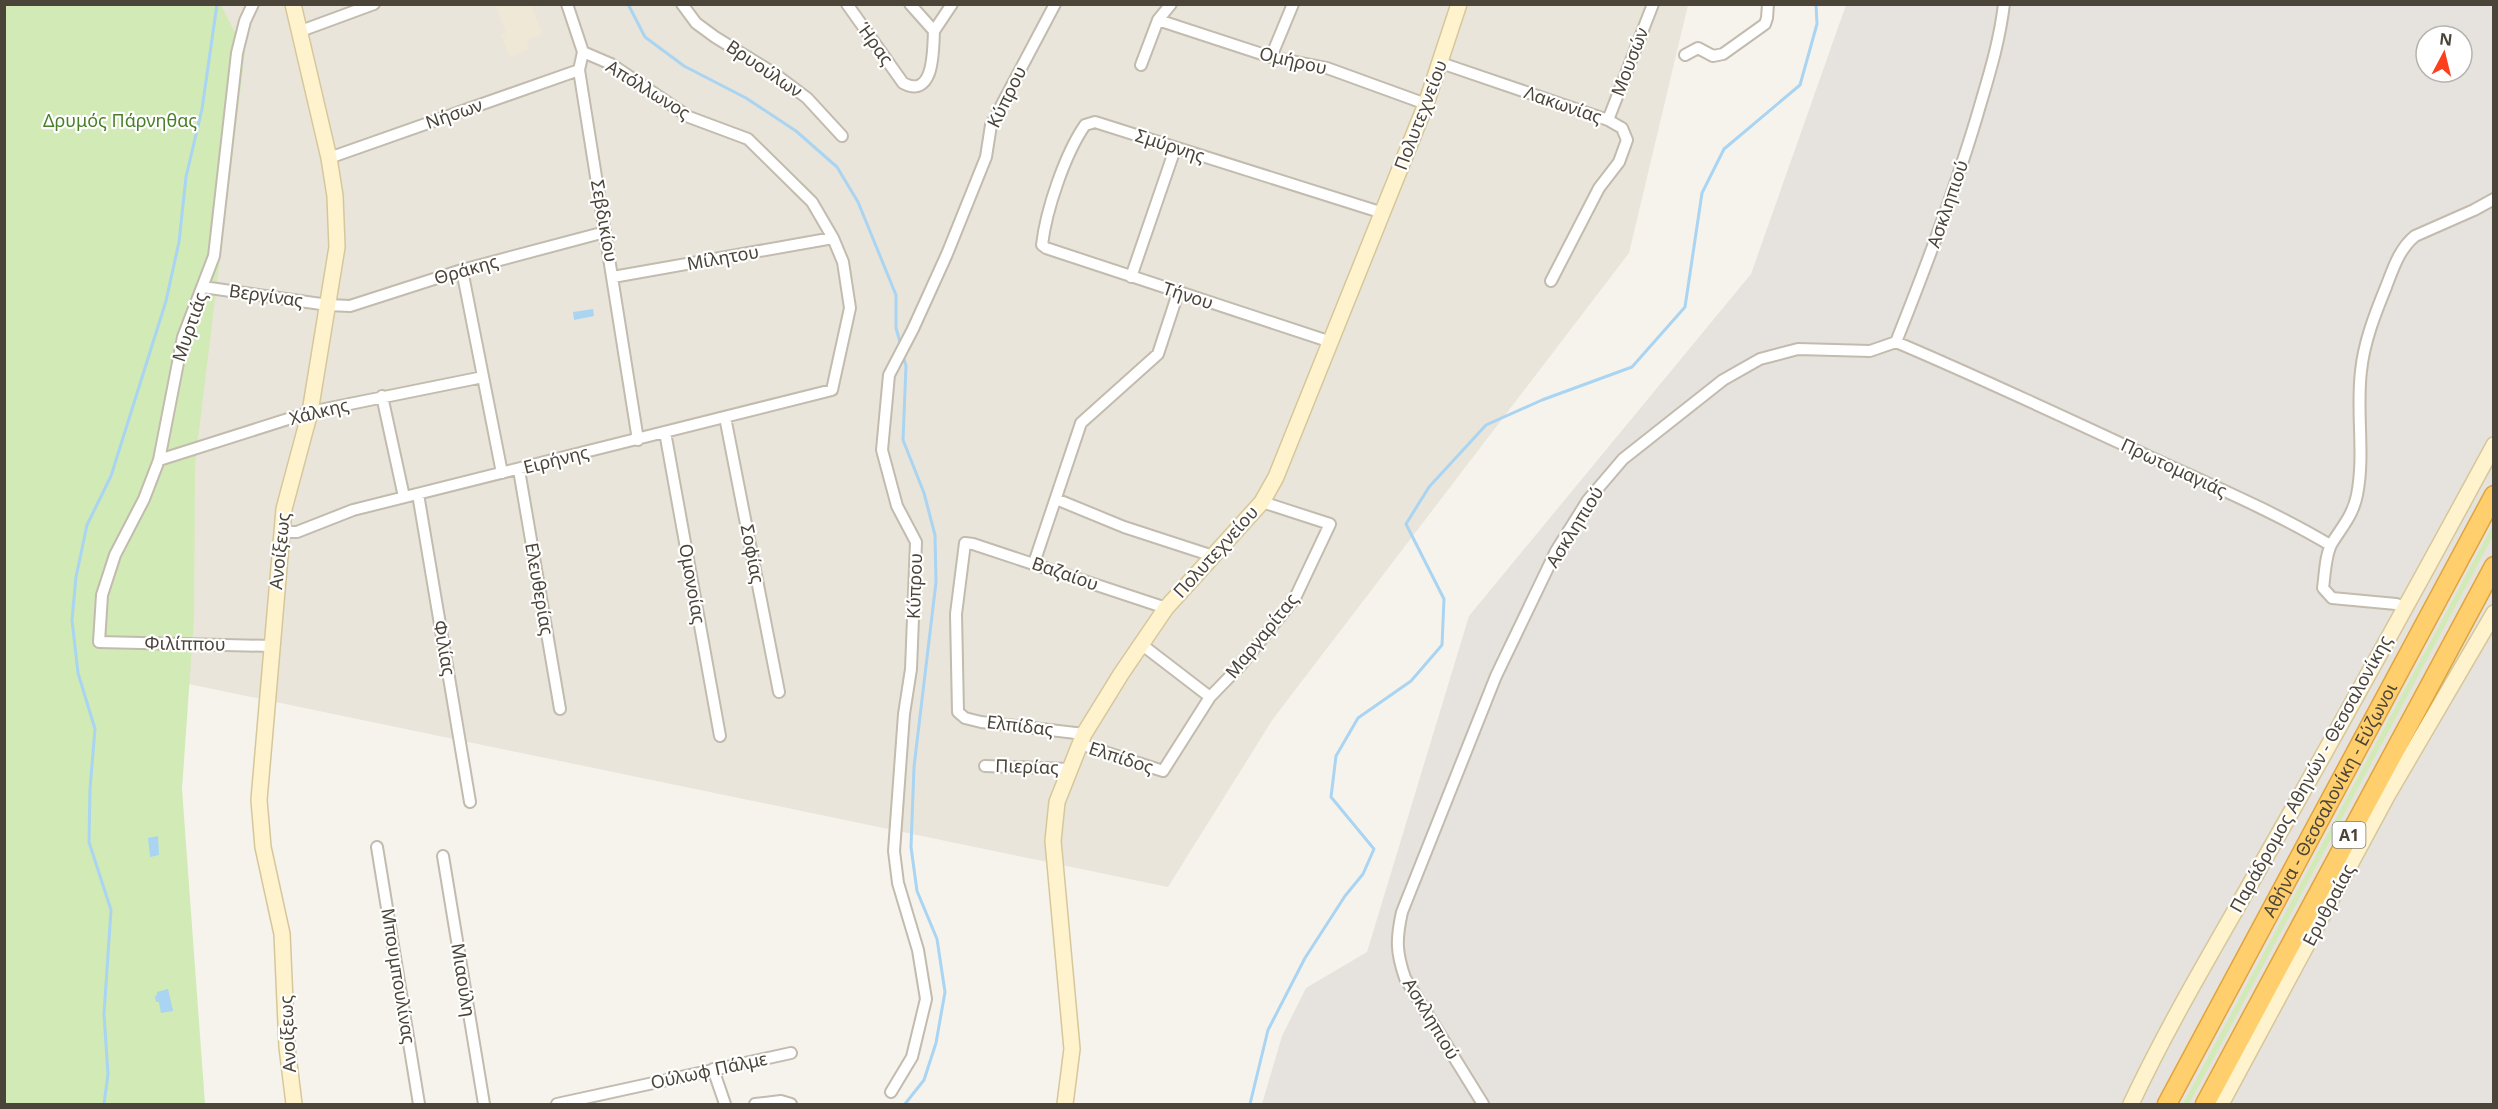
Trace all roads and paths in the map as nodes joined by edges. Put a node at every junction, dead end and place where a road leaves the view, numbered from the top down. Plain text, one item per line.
1 (253, 4) edge
2 (293, 4) edge
3 (374, 4) edge
4 (567, 4) edge
5 (682, 4) edge
6 (847, 4) edge
7 (910, 4) edge
8 (952, 4) edge
9 (1055, 4) edge
10 (1171, 4) edge
11 (1293, 4) edge
12 (1459, 4) edge
13 (1653, 4) edge
14 (1768, 4) edge
15 (2004, 4) edge
16 (1158, 20) junction
17 (934, 31) junction
18 (298, 32) junction
19 (583, 52) junction
20 (1685, 55) dead end
21 (1271, 57) junction
22 (1441, 63) junction
23 (1141, 65) dead end
24 (579, 70) junction
25 (1426, 104) junction
26 (1608, 120) junction
27 (842, 136) dead end
28 (1175, 149) junction
29 (328, 158) junction
30 (2493, 199) edge
31 (1383, 213) junction
32 (605, 232) junction
33 (833, 238) junction
34 (1046, 248) joint
35 (462, 270) junction
36 (1131, 277) junction
37 (614, 278) junction
38 (1551, 281) dead end
39 (203, 287) junction
40 (1178, 292) junction
41 (328, 305) junction
42 (1332, 342) junction
43 (1896, 342) junction
44 (483, 377) junction
45 (832, 390) joint
46 (382, 396) junction
47 (310, 412) junction
48 (725, 417) junction
49 (665, 432) junction
50 (638, 440) junction
51 (2493, 446) edge
52 (159, 460) junction
53 (519, 470) junction
54 (502, 473) junction
55 (418, 494) junction
56 (2493, 495) edge
57 (404, 497) junction
58 (1056, 500) junction
59 (1262, 502) junction
60 (281, 532) junction
61 (2331, 545) junction
62 (1213, 556) junction
63 (1034, 563) junction
64 (2493, 566) edge
65 (2405, 607) junction
66 (1166, 608) junction
67 (2493, 613) edge
68 (99, 642) joint
69 (1141, 644) junction
70 (271, 646) junction
71 (779, 692) dead end
72 (1210, 697) junction
73 (560, 709) dead end
74 (958, 712) joint
75 (720, 736) dead end
76 (1082, 739) junction
77 (985, 766) dead end
78 (1069, 769) junction
79 (1163, 771) joint
80 (470, 802) dead end
81 (377, 847) dead end
82 (443, 856) dead end
83 (791, 1053) dead end
84 (713, 1069) junction
85 (891, 1092) dead end
86 (294, 1104) edge
87 (419, 1104) edge
88 (484, 1104) edge
89 (557, 1104) edge
90 (724, 1104) edge
91 (755, 1104) edge
92 (791, 1104) edge
93 (1065, 1104) edge
94 (1483, 1104) edge
95 (2131, 1104) edge
96 (2167, 1104) edge
97 (2205, 1104) edge
98 (2221, 1104) edge

1 - 39 street, Μυρτιάς
2 - 18 street, Ανοίξεως
3 - 18 street
4 - 19 street
5 - 27 street, Βρυούλων
6 - 17 street, Ήρας
7 - 17 street
8 - 17 street
9 - 85 street, Κύπρου
10 - 16 street
11 - 21 street
12 - 22 street, Πολυτεχνείου
13 - 26 street, Μουσών
14 - 20 street
15 - 43 street, Ασκληπιού
16 - 21 street, Ομήρου
16 - 23 street
18 - 29 street, Ανοίξεως
19 - 24 street, Σεβδικίου
19 - 33 street, Απόλλωνος
21 - 25 street, Ομήρου
22 - 25 street, Πολυτεχνείου
22 - 26 street, Λακωνίας
24 - 29 street, Νήσων
24 - 32 street, Σεβδικίου
25 - 31 street, Πολυτεχνείου
26 - 38 street, Λακωνίας
28 - 31 street, Σμύρνης
28 - 34 street, Σμύρνης
28 - 36 street
29 - 41 street, Ανοίξεως
30 - 61 street
31 - 42 street, Πολυτεχνείου
32 - 35 street, Θράκης
32 - 37 street, Σεβδικίου
33 - 37 street, Μίλητου
33 - 45 street, Απόλλωνος
34 - 36 street, Τήνου
35 - 41 street, Θράκης
35 - 44 street
36 - 40 street, Τήνου
37 - 50 street, Σεβδικίου
39 - 41 street, Βεργίνας
39 - 52 street, Μυρτιάς
40 - 42 street, Τήνου
40 - 58 street
41 - 47 street, Ανοίξεως
42 - 59 street, Πολυτεχνείου
43 - 61 street, Πρωτομαγιάς
43 - 94 street, Ασκληπιού
44 - 46 street, Χάλκης
44 - 54 street
45 - 48 street, Ειρήνης
46 - 47 street, Χάλκης
46 - 57 street
47 - 52 street, Χάλκης
47 - 60 street, Ανοίξεως
48 - 49 street, Ειρήνης
48 - 71 street, Σοφίας
49 - 50 street, Ειρήνης
49 - 75 street, Ομονοίας
50 - 53 street, Ειρήνης
51 - 65 street, Παράδρομος Αθηνών - Θεσσαλονίκης
52 - 68 street, Μυρτιάς
53 - 54 street, Ειρήνης
53 - 73 street, Ελευθερίας
54 - 55 street, Ειρήνης
55 - 57 street, Ειρήνης
55 - 80 street, Φιλίας
56 - 96 highway, Αθήνα - Θεσσαλονίκη - Εύζωνοι / Α1
57 - 60 street, Ειρήνης
58 - 62 street
58 - 63 street
59 - 62 street, Πολυτεχνείου
59 - 72 street, Μαργαρίτας
60 - 70 street, Ανοίξεως
61 - 65 street
62 - 66 street, Πολυτεχνείου
63 - 66 street, Βαζαίου
63 - 74 street, Βαζαίου
64 - 97 highway, Αθήνα - Θεσσαλονίκη - Εύζωνοι / Α1
65 - 95 street, Παράδρομος Αθηνών - Θεσσαλονίκης
66 - 69 street, Πολυτεχνείου
67 - 98 street, Ερυθραίας
68 - 70 street, Φιλίππου
69 - 72 street
69 - 76 street, Πολυτεχνείου
70 - 86 street, Ανοίξεως
72 - 79 street, Μαργαρίτας
74 - 76 street, Ελπίδας
76 - 78 street, Πολυτεχνείου
76 - 79 street, Ελπίδος
77 - 78 street, Πιερίας
78 - 93 street, Πολυτεχνείου
81 - 87 street, Μπουμπουλίνας
82 - 88 street, Μιαούλη
83 - 84 street, Ούλωφ Πάλμε
84 - 89 street, Ούλωφ Πάλμε
84 - 90 street
91 - 92 street

